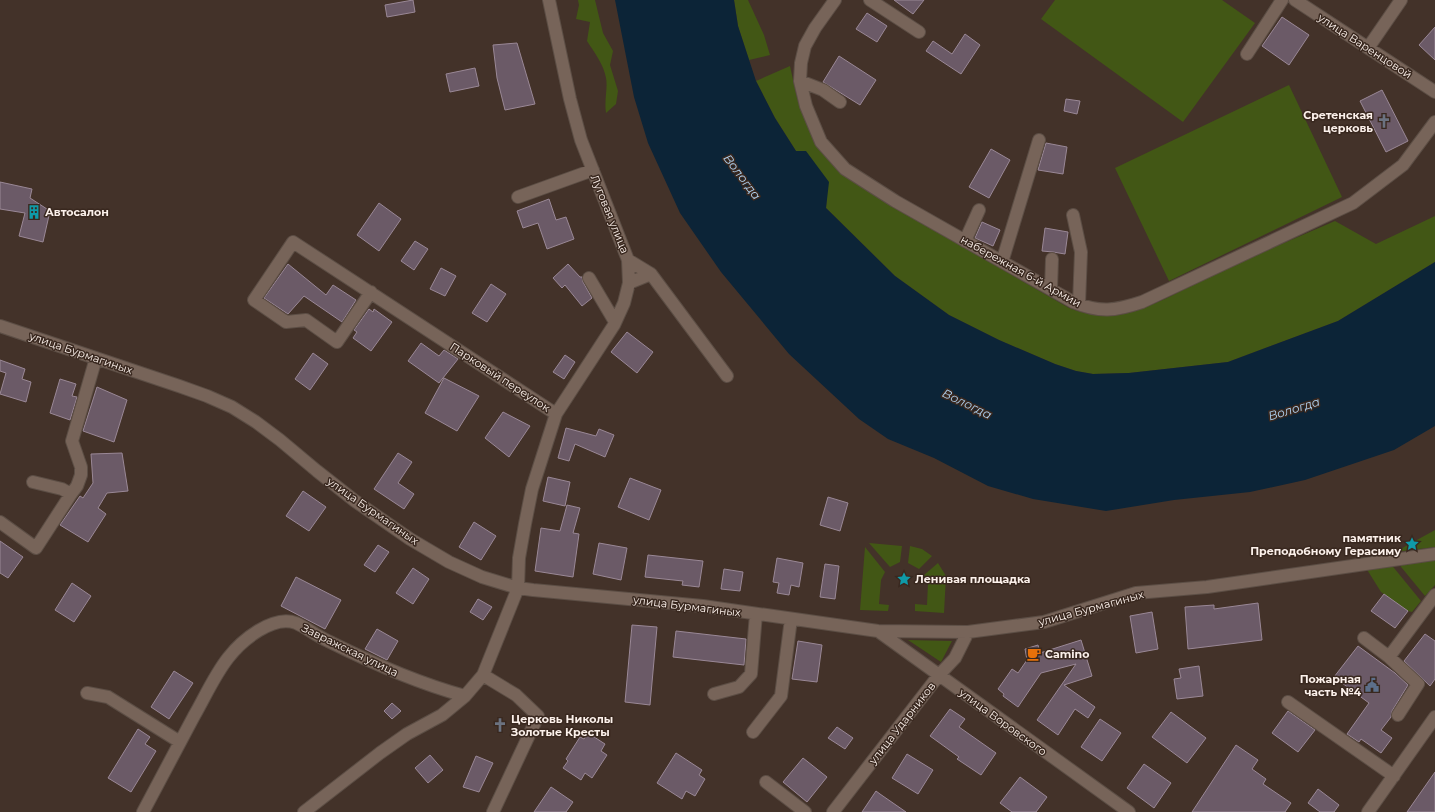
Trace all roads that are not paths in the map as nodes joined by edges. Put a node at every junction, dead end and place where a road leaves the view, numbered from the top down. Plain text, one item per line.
1 (549, 0) edge
2 (835, 0) edge
3 (870, 0) edge
4 (1282, 0) edge
5 (1295, 0) edge
6 (1401, 0) edge
7 (919, 32) dead end
8 (1368, 48) junction
9 (1247, 54) dead end
10 (800, 81) junction
11 (1435, 92) edge
12 (840, 102) dead end
13 (1435, 122) edge
14 (1039, 140) dead end
15 (593, 170) junction
16 (518, 197) dead end
17 (979, 210) dead end
18 (1073, 215) dead end
19 (965, 241) junction
20 (1052, 259) dead end
21 (628, 260) junction
22 (1002, 262) junction
23 (651, 274) junction
24 (589, 278) dead end
25 (629, 283) junction
26 (1051, 289) junction
27 (371, 292) junction
28 (1079, 304) junction
29 (615, 322) junction
30 (0, 326) edge
31 (96, 358) junction
32 (727, 376) dead end
33 (556, 414) junction
34 (33, 482) dead end
35 (71, 494) junction
36 (0, 522) edge
37 (1435, 554) edge
38 (518, 588) junction
39 (1435, 595) edge
40 (756, 614) junction
41 (791, 619) junction
42 (878, 631) junction
43 (968, 632) junction
44 (1364, 638) dead end
45 (1389, 657) junction
46 (483, 675) junction
47 (939, 675) junction
48 (87, 694) dead end
49 (714, 694) dead end
50 (465, 696) junction
51 (1288, 702) dead end
52 (1398, 715) dead end
53 (1435, 717) edge
54 (753, 732) dead end
55 (180, 742) junction
56 (1394, 776) junction
57 (766, 782) dead end
58 (143, 812) edge
59 (304, 812) edge
60 (493, 812) edge
61 (805, 812) edge
62 (833, 812) edge
63 (1129, 812) edge
64 (1368, 812) edge

1 - 15 street, Луговая улица
2 - 10 street, набережная 6-й Армии
3 - 7 street
4 - 9 street
5 - 8 street, улица Варенцовой
6 - 8 street
8 - 11 street, улица Варенцовой
10 - 12 street
10 - 19 street, набережная 6-й Армии
13 - 28 street, набережная 6-й Армии
14 - 22 street
15 - 16 street
15 - 21 street, Луговая улица
17 - 19 street
18 - 28 street
19 - 22 street, набережная 6-й Армии
20 - 26 street
21 - 23 street
21 - 25 street, Луговая улица
22 - 26 street, набережная 6-й Армии
23 - 25 street
23 - 32 street
24 - 29 street
25 - 29 street, Луговая улица
26 - 28 street, набережная 6-й Армии
27 - 27 street, Парковый переулок
27 - 33 street, Парковый переулок
29 - 33 street, Луговая улица
30 - 31 street, улица Бурмагиных
31 - 35 street
31 - 38 street, улица Бурмагиных
33 - 38 street, Парковый переулок
34 - 35 street
35 - 36 street
37 - 43 street, улица Бурмагиных
38 - 40 street, улица Бурмагиных
38 - 46 street
39 - 45 street
40 - 41 street, улица Бурмагиных
40 - 49 street
41 - 42 street, улица Бурмагиных
41 - 54 street
42 - 43 street, улица Бурмагиных
42 - 47 street, улица Воровского
43 - 47 street, улица Ударников
44 - 45 street
45 - 52 street
46 - 50 street
46 - 60 street
47 - 62 street, улица Ударников
47 - 63 street, улица Воровского
48 - 55 street
50 - 55 street, Завражская улица
50 - 59 street
51 - 56 street
53 - 56 street
55 - 58 street, Завражская улица
56 - 64 street
57 - 61 street

